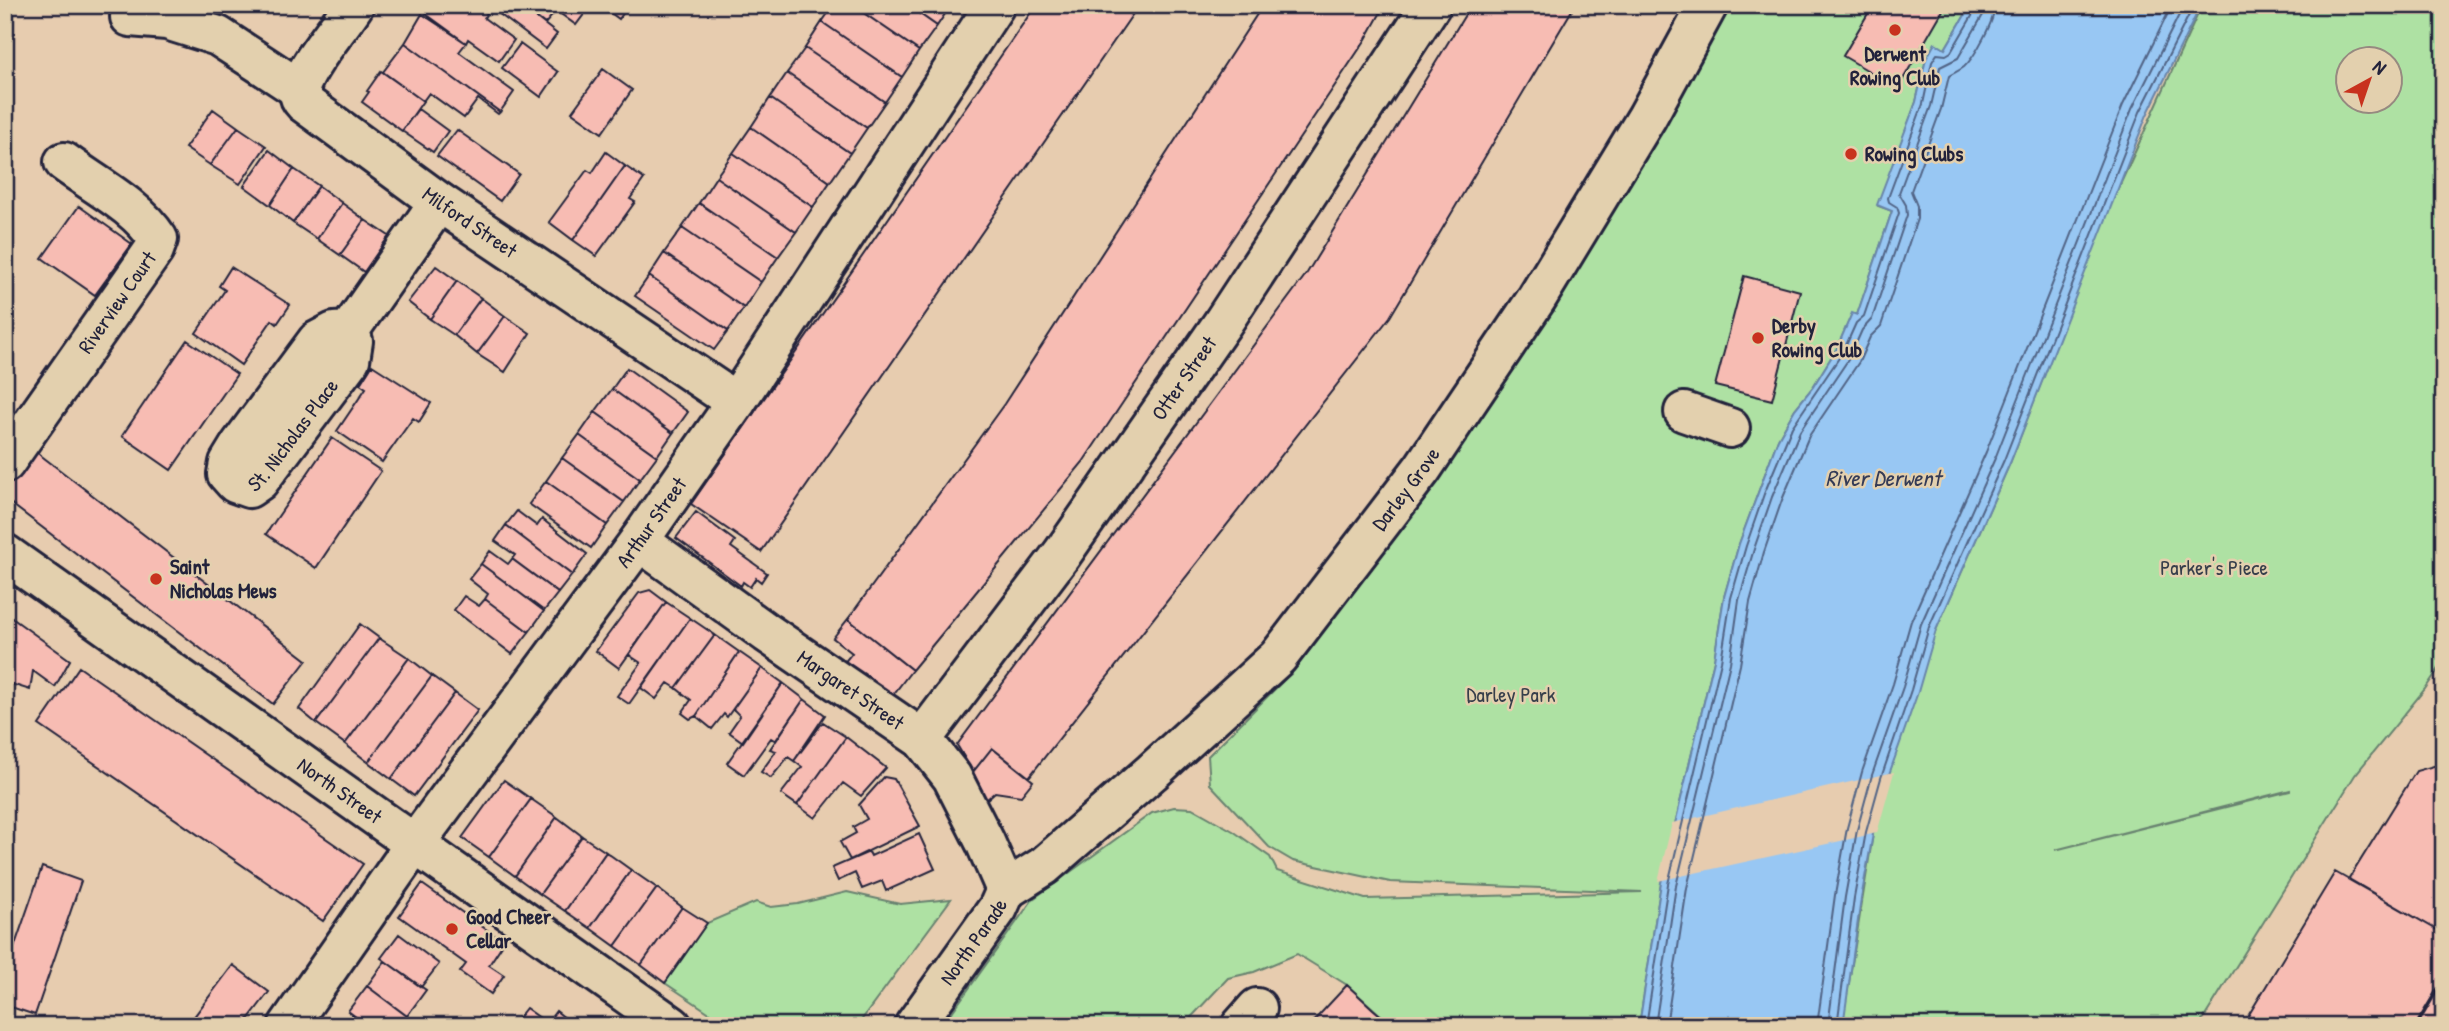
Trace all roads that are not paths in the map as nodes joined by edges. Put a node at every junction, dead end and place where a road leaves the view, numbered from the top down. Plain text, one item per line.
1 (354, 5) edge
2 (995, 5) edge
3 (1432, 5) edge
4 (1708, 5) edge
5 (130, 17) dead end
6 (299, 89) junction
7 (64, 162) dead end
8 (439, 202) junction
9 (349, 331) dead end
10 (736, 402) junction
11 (1684, 412) dead end
12 (1730, 428) dead end
13 (5, 463) edge
14 (639, 541) junction
15 (5, 554) edge
16 (922, 739) junction
17 (414, 845) junction
18 (1006, 890) junction
19 (670, 1025) edge
20 (288, 1026) edge
21 (914, 1026) edge

1 - 6 street
2 - 10 street, Arthur Street
3 - 16 street, Otter Street
4 - 18 street, Darley Grove
5 - 6 street, Milford Street
6 - 8 street, Milford Street
7 - 13 street, Riverview Court
8 - 9 street
8 - 10 street, Milford Street
10 - 14 street, Arthur Street
11 - 12 street
14 - 16 street, Margaret Street
14 - 17 street, Arthur Street
15 - 17 street, North Street
16 - 18 street, Margaret Street
17 - 19 street, North Street
17 - 20 street, Arthur Street
18 - 21 street, North Parade

